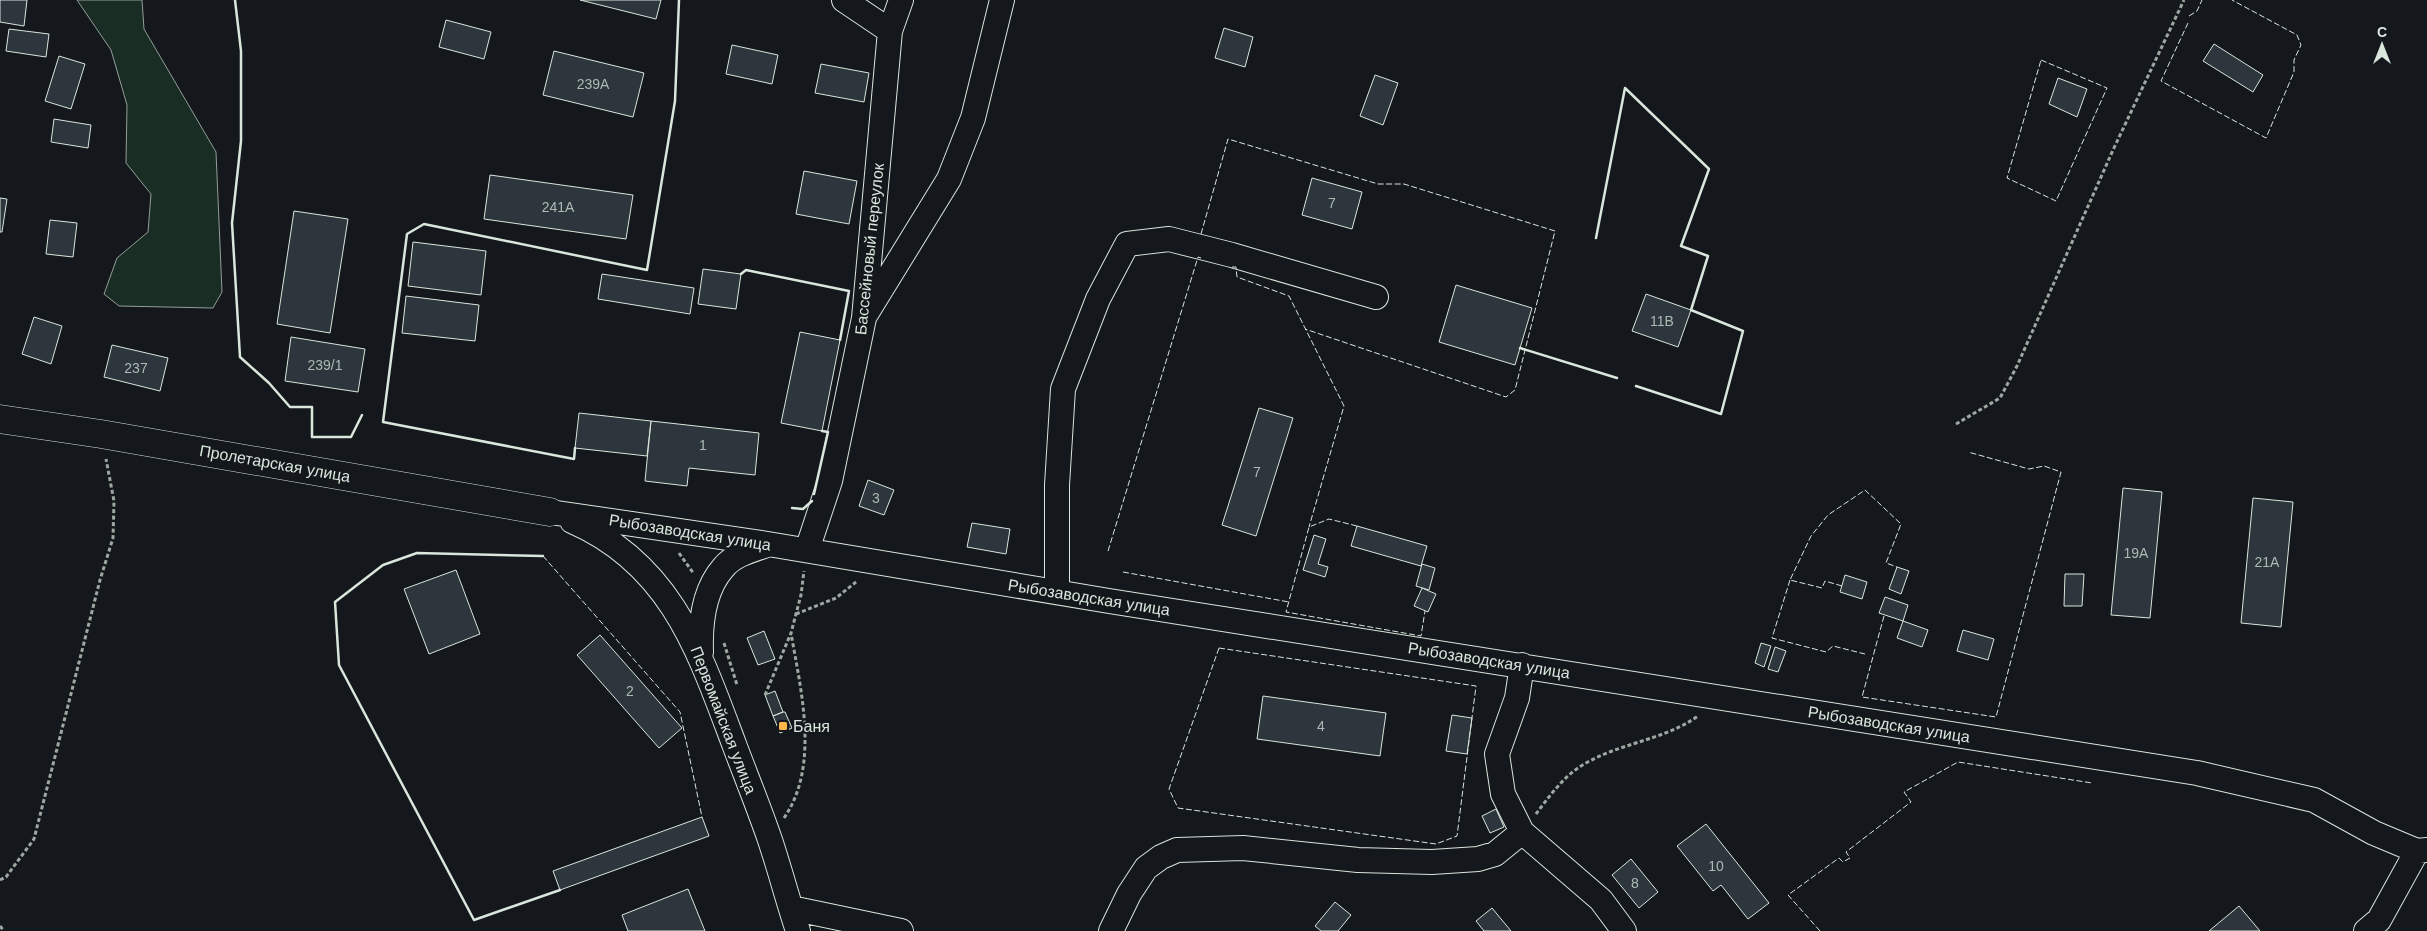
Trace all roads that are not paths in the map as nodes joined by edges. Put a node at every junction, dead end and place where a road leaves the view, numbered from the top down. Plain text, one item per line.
1 (844, 0) edge
2 (901, 0) edge
3 (1002, 0) edge
4 (890, 31) junction
5 (1376, 297) dead end
6 (864, 318) junction
7 (0, 419) edge
8 (550, 512) junction
9 (768, 544) junction
10 (807, 550) junction
11 (1057, 592) junction
12 (701, 656) junction
13 (1522, 666) junction
14 (1522, 832) junction
15 (2422, 851) edge
16 (791, 908) junction
17 (798, 931) edge
18 (901, 931) edge
19 (1111, 931) edge
20 (1624, 931) edge
21 (2366, 931) edge

1 - 4 street
2 - 4 street, Бассейновый переулок
3 - 6 street
4 - 6 street, Бассейновый переулок
5 - 11 street
6 - 10 street, Бассейновый переулок
7 - 8 main road, Пролетарская улица
8 - 9 street, Рыбозаводская улица
8 - 12 street, Первомайская улица
9 - 10 street, Рыбозаводская улица
9 - 12 street
10 - 11 street, Рыбозаводская улица
11 - 13 street, Рыбозаводская улица
12 - 16 street, Первомайская улица
13 - 14 street
13 - 15 street, Рыбозаводская улица
14 - 19 street
14 - 20 street
15 - 21 street
16 - 17 street, Первомайская улица
16 - 18 street

